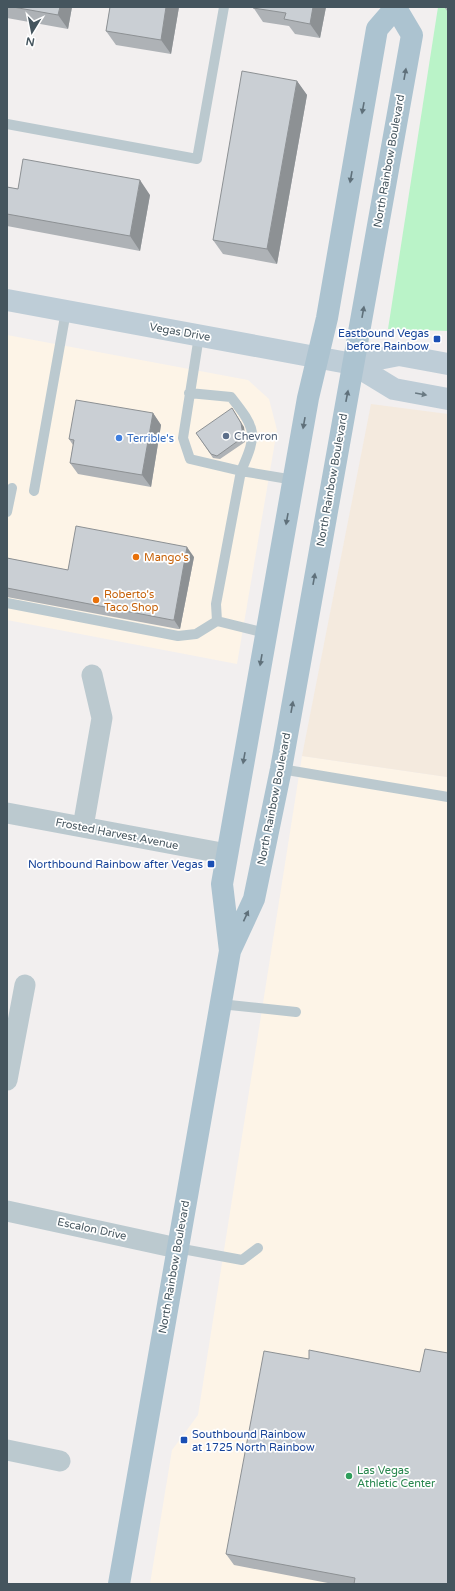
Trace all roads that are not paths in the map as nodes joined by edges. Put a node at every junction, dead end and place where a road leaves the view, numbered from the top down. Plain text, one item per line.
1 (224, 7) edge
2 (396, 7) edge
3 (7, 124) edge
4 (7, 300) edge
5 (66, 311) junction
6 (199, 336) junction
7 (317, 358) junction
8 (353, 364) junction
9 (448, 364) edge
10 (189, 394) junction
11 (448, 399) edge
12 (241, 471) junction
13 (294, 480) junction
14 (12, 488) dead end
15 (34, 491) dead end
16 (7, 512) edge
17 (7, 603) edge
18 (217, 621) junction
19 (266, 633) junction
20 (92, 676) dead end
21 (281, 769) junction
22 (448, 798) edge
23 (7, 813) edge
24 (83, 827) junction
25 (227, 854) junction
26 (230, 951) junction
27 (25, 985) dead end
28 (220, 1004) junction
29 (296, 1012) dead end
30 (7, 1080) edge
31 (7, 1211) edge
32 (178, 1248) junction
33 (258, 1248) dead end
34 (7, 1450) edge
35 (60, 1461) dead end
36 (119, 1584) edge

1 - 3 lane
2 -> 7 main road, North Rainbow Boulevard
8 -> 2 main road, North Rainbow Boulevard
4 - 5 main road, Vegas Drive
5 - 6 main road, Vegas Drive
5 - 15 lane
6 - 7 main road, Vegas Drive
6 - 10 lane
7 - 8 main road, Vegas Drive
7 -> 13 main road, North Rainbow Boulevard
8 - 9 main road, Vegas Drive
8 -> 11 main road, Vegas Drive
21 -> 8 main road, North Rainbow Boulevard
10 - 12 lane
10 - 12 lane
12 - 13 lane
12 - 18 lane
13 -> 19 main road, North Rainbow Boulevard
14 - 16 lane
17 - 18 lane
18 - 19 lane
19 -> 25 main road, North Rainbow Boulevard
20 - 24 street
21 - 22 lane
26 -> 21 main road, North Rainbow Boulevard
23 - 24 street, Frosted Harvest Avenue
24 - 25 street, Frosted Harvest Avenue
25 - 26 main road, North Rainbow Boulevard
26 - 28 main road, North Rainbow Boulevard
27 - 30 street
28 - 29 lane
28 - 32 main road, North Rainbow Boulevard
31 - 32 street, Escalon Drive
32 - 33 lane
32 - 36 main road, North Rainbow Boulevard
34 - 35 street

